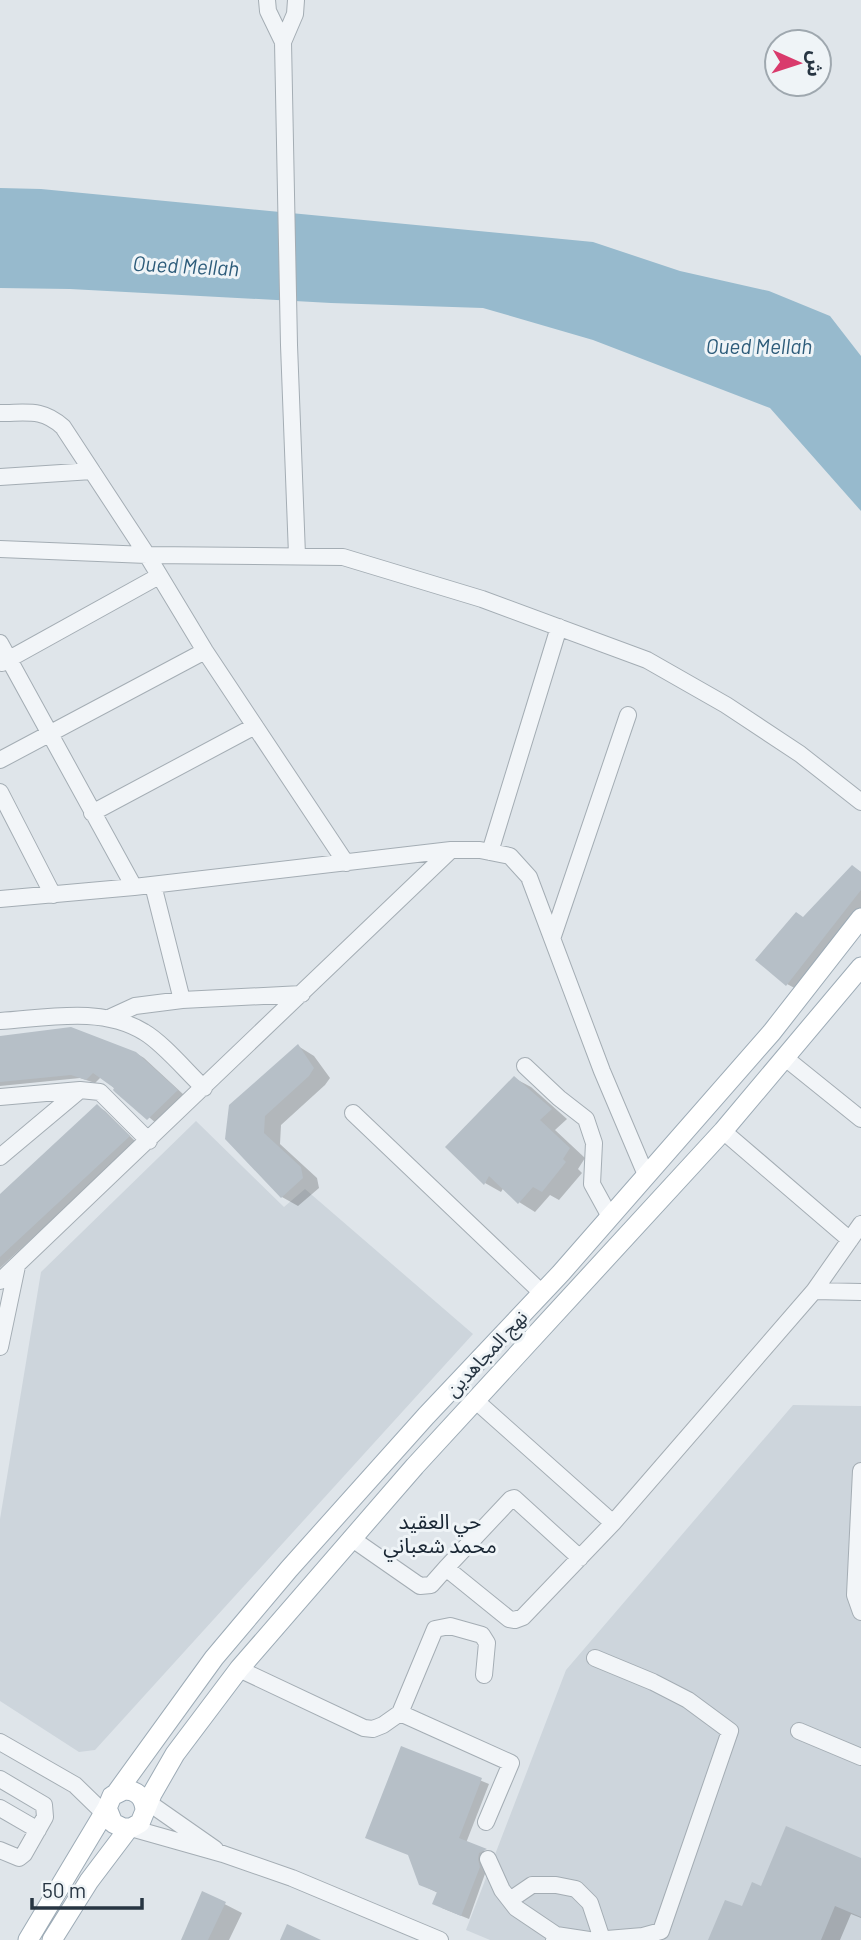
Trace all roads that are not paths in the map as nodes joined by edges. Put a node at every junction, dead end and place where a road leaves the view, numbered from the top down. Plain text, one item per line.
1 (267, 0) edge
2 (296, 0) edge
3 (283, 42) junction
4 (0, 413) edge
5 (92, 471) junction
6 (0, 477) edge
7 (0, 550) edge
8 (147, 555) junction
9 (297, 555) junction
10 (159, 576) junction
11 (559, 627) junction
12 (0, 643) edge
13 (205, 651) junction
14 (4, 662) edge
15 (628, 715) dead end
16 (255, 726) junction
17 (49, 735) junction
18 (0, 761) edge
19 (0, 792) edge
20 (861, 802) edge
21 (92, 813) junction
22 (452, 850) junction
23 (490, 852) junction
24 (346, 863) junction
25 (153, 885) junction
26 (134, 887) junction
27 (53, 895) junction
28 (0, 899) edge
29 (861, 918) edge
30 (553, 936) junction
31 (861, 967) edge
32 (302, 994) junction
33 (183, 1000) junction
34 (111, 1017) junction
35 (0, 1021) edge
36 (784, 1057) junction
37 (525, 1066) dead end
38 (204, 1088) junction
39 (79, 1090) junction
40 (0, 1097) edge
41 (353, 1113) dead end
42 (861, 1119) edge
43 (723, 1131) junction
44 (149, 1141) junction
45 (0, 1157) edge
46 (646, 1175) junction
47 (609, 1215) junction
48 (861, 1224) edge
49 (850, 1240) junction
50 (18, 1265) junction
51 (0, 1281) edge
52 (814, 1291) junction
53 (861, 1292) edge
54 (542, 1293) junction
55 (0, 1347) edge
56 (476, 1401) junction
57 (861, 1471) edge
58 (613, 1523) junction
59 (351, 1538) junction
60 (580, 1558) junction
61 (446, 1568) junction
62 (861, 1612) edge
63 (595, 1658) dead end
64 (239, 1669) junction
65 (484, 1675) dead end
66 (400, 1713) junction
67 (799, 1731) dead end
68 (0, 1742) edge
69 (861, 1757) edge
70 (0, 1779) edge
71 (75, 1785) junction
72 (145, 1804) junction
73 (111, 1805) junction
74 (0, 1808) edge
75 (486, 1822) dead end
76 (130, 1828) junction
77 (38, 1830) junction
78 (0, 1850) edge
79 (223, 1854) junction
80 (488, 1859) dead end
81 (510, 1900) junction
82 (659, 1936) edge
83 (555, 1938) edge
84 (28, 1940) edge
85 (52, 1940) edge
86 (440, 1940) edge
87 (595, 1940) edge

1 - 3 street
2 - 3 street
3 - 9 street
4 - 5 street
5 - 6 street
5 - 8 street
7 - 8 street
8 - 9 street
8 - 10 street
9 - 11 street
10 - 13 street
10 - 14 street
11 - 20 street
11 - 23 street
12 - 14 street
13 - 16 street
13 - 17 street
14 - 17 street
15 - 30 street
16 - 21 street
16 - 24 street
17 - 18 street
17 - 21 street
19 - 27 street
21 - 26 street
22 - 23 street
22 - 24 street
22 - 32 street
23 - 30 street
24 - 25 street
25 - 26 street
25 - 33 street
26 - 27 street
27 - 28 street
29 - 46 main road, نهج المجاهدين
30 - 46 street
31 - 36 main road, نهج المجاهدين
32 - 33 street
32 - 38 street
33 - 34 street
34 - 35 street
34 - 38 street
36 - 42 street
36 - 43 main road, نهج المجاهدين
37 - 47 street
38 - 44 street
39 - 40 street
39 - 44 street
39 - 45 street
41 - 54 street
43 - 49 street
43 - 56 main road, نهج المجاهدين
44 - 50 street
46 - 47 main road, نهج المجاهدين
47 - 54 main road, نهج المجاهدين
48 - 49 street
49 - 52 street
50 - 51 street
50 - 55 street
52 - 53 street
52 - 58 street
54 - 73 main road, نهج المجاهدين
56 - 58 street
56 - 59 main road, نهج المجاهدين
57 - 62 street
58 - 60 street
59 - 61 street
59 - 64 main road, نهج المجاهدين
60 - 61 street
60 - 61 street
63 - 82 street
64 - 66 street
64 - 72 main road, نهج المجاهدين
65 - 66 street
66 - 75 street
67 - 69 street
68 - 71 street
70 - 77 street
71 - 73 street
71 - 73 street
72 - 73 main road
72 - 76 main road
72 - 79 street
73 - 76 main road
73 - 84 main road, نهج المجاهدين
74 - 77 street
76 - 79 street
76 - 85 main road
77 - 78 street
79 - 86 street
80 - 81 street
81 - 83 street
81 - 87 street
82 - 87 street
83 - 87 street

